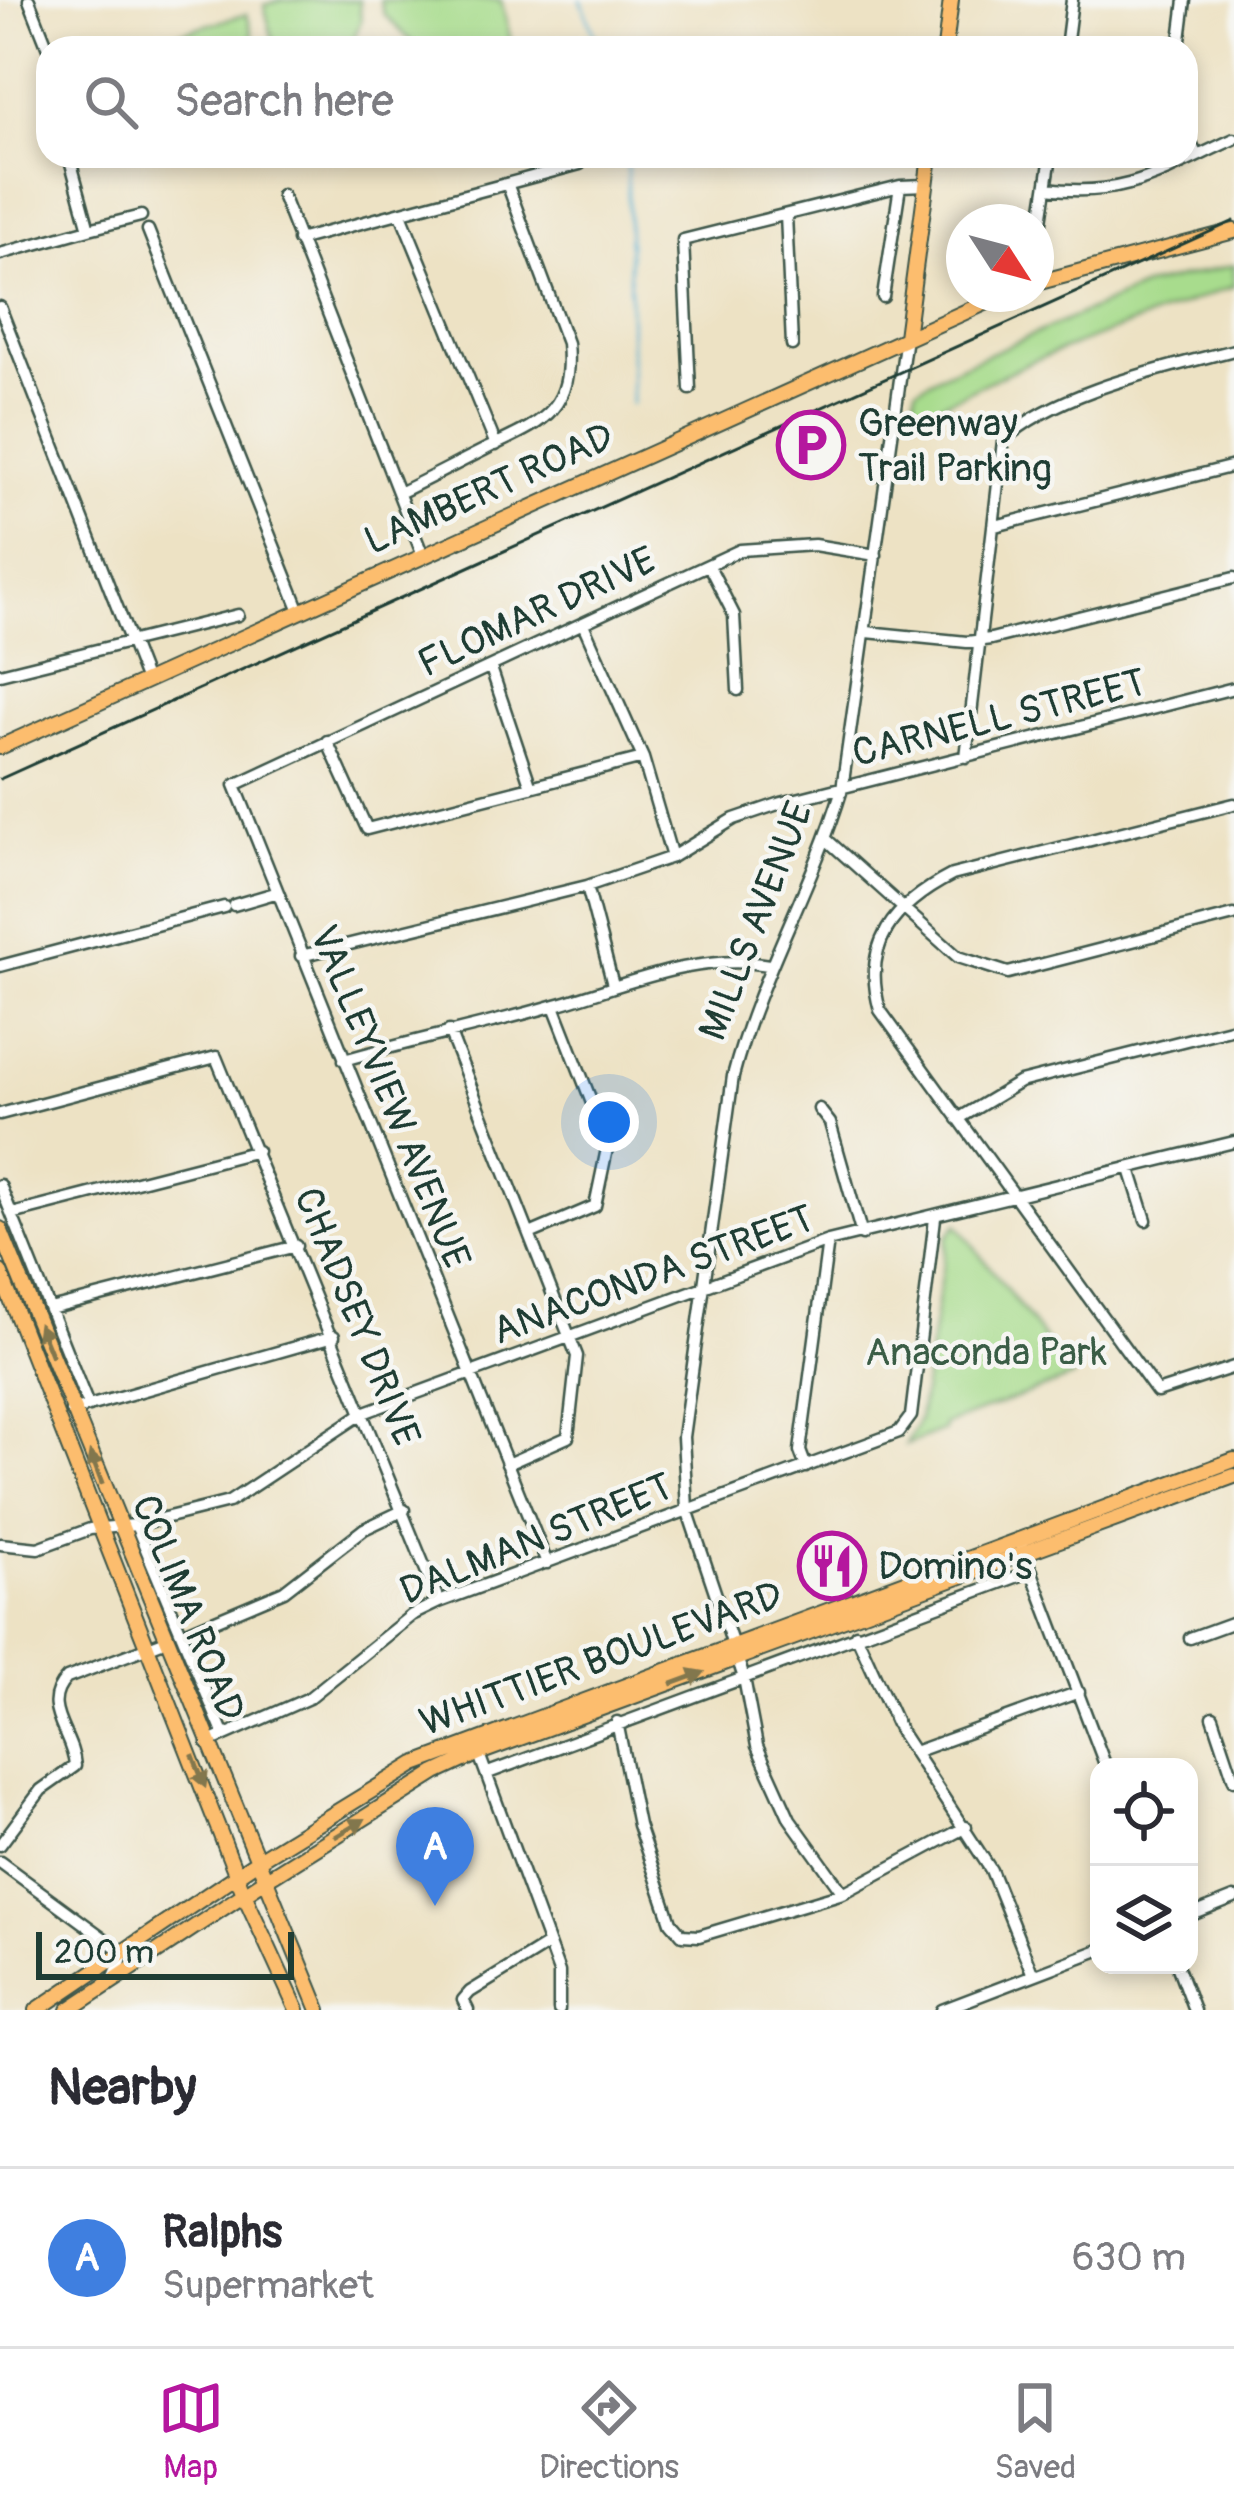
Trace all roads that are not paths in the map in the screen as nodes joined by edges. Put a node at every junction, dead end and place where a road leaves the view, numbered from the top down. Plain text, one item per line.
1 (29, 0) edge
2 (951, 0) edge
3 (1072, 0) edge
4 (1185, 0) edge
5 (43, 36) edge
6 (946, 36) edge
7 (1068, 36) edge
8 (1180, 36) edge
9 (1234, 140) edge
10 (1198, 155) edge
11 (72, 168) edge
12 (566, 168) edge
13 (928, 168) edge
14 (1050, 168) edge
15 (1173, 168) edge
16 (508, 185) junction
17 (926, 185) junction
18 (900, 186) junction
19 (1047, 188) junction
20 (281, 195) dead end
21 (1044, 204) edge
22 (401, 214) junction
23 (786, 215) junction
24 (141, 216) dead end
25 (88, 229) junction
26 (148, 230) dead end
27 (1234, 231) edge
28 (298, 240) junction
29 (0, 254) edge
30 (1054, 278) edge
31 (883, 297) dead end
32 (0, 307) edge
33 (964, 312) edge
34 (906, 337) junction
35 (792, 345) dead end
36 (1234, 350) edge
37 (691, 389) dead end
38 (496, 445) junction
39 (1234, 466) edge
40 (399, 493) junction
41 (995, 526) junction
42 (876, 555) junction
43 (423, 556) junction
44 (709, 566) junction
45 (1234, 578) edge
46 (300, 611) junction
47 (238, 615) dead end
48 (583, 624) junction
49 (867, 632) junction
50 (977, 640) junction
51 (134, 641) junction
52 (491, 668) junction
53 (0, 674) edge
54 (146, 681) junction
55 (1234, 688) edge
56 (738, 690) dead end
57 (327, 741) junction
58 (0, 747) edge
59 (966, 757) junction
60 (643, 758) junction
61 (235, 785) joint
62 (532, 787) junction
63 (842, 789) junction
64 (1234, 804) edge
65 (826, 839) junction
66 (672, 856) junction
67 (587, 886) junction
68 (275, 893) junction
69 (903, 910) junction
70 (1234, 915) edge
71 (301, 956) junction
72 (769, 965) junction
73 (0, 967) edge
74 (613, 985) junction
75 (554, 1006) junction
76 (1234, 1028) edge
77 (449, 1030) junction
78 (344, 1060) junction
79 (819, 1108) dead end
80 (0, 1114) edge
81 (958, 1119) junction
82 (1234, 1142) edge
83 (257, 1151) junction
84 (1130, 1169) junction
85 (0, 1185) edge
86 (1014, 1198) junction
87 (12, 1214) junction
88 (935, 1218) junction
89 (1146, 1220) dead end
90 (0, 1229) edge
91 (532, 1233) junction
92 (862, 1235) junction
93 (828, 1241) junction
94 (296, 1246) junction
95 (8, 1271) edge
96 (703, 1288) junction
97 (50, 1309) junction
98 (570, 1334) junction
99 (334, 1336) junction
100 (1234, 1366) edge
101 (470, 1373) junction
102 (80, 1407) junction
103 (363, 1413) junction
104 (58, 1417) junction
105 (1234, 1460) edge
106 (507, 1464) junction
107 (806, 1467) junction
108 (1234, 1476) edge
109 (404, 1510) junction
110 (687, 1510) junction
111 (136, 1525) junction
112 (118, 1526) junction
113 (102, 1527) junction
114 (0, 1544) edge
115 (1023, 1547) junction
116 (547, 1563) junction
117 (1032, 1571) junction
118 (439, 1602) junction
119 (1234, 1622) edge
120 (182, 1634) junction
121 (856, 1634) junction
122 (1190, 1638) dead end
123 (157, 1644) junction
124 (736, 1652) junction
125 (744, 1678) junction
126 (1078, 1692) junction
127 (1213, 1717) dead end
128 (617, 1722) junction
129 (223, 1733) junction
130 (207, 1743) junction
131 (476, 1747) junction
132 (914, 1752) junction
133 (1103, 1758) edge
134 (488, 1773) junction
135 (1234, 1780) edge
136 (966, 1827) junction
137 (0, 1846) edge
138 (0, 1862) edge
139 (256, 1862) junction
140 (238, 1874) junction
141 (263, 1881) junction
142 (843, 1893) junction
143 (244, 1894) junction
144 (1234, 1898) edge
145 (1198, 1912) edge
146 (548, 1944) junction
147 (124, 1953) junction
148 (1090, 1953) edge
149 (1181, 1974) edge
150 (1033, 1975) junction
151 (113, 1979) junction
152 (38, 2010) edge
153 (69, 2010) edge
154 (297, 2010) edge
155 (319, 2010) edge
156 (468, 2010) edge
157 (559, 2010) edge
158 (942, 2010) edge
159 (1194, 2010) edge

1 - 5 street
2 - 6 main road
3 - 7 street
4 - 8 street
9 - 10 street
11 - 25 street
12 - 16 street
13 - 17 main road, MILLS AVENUE
14 - 19 street
15 - 19 street
16 - 22 street
16 - 38 street
17 - 18 street
17 - 34 main road, MILLS AVENUE
18 - 23 street
18 - 31 street
19 - 21 street
20 - 28 street
22 - 28 street
22 - 38 street
23 - 35 street
23 - 37 street
24 - 25 street
25 - 29 street
26 - 46 street
27 - 30 main road
28 - 40 street
32 - 51 street
33 - 34 main road, LAMBERT ROAD
34 - 42 street, MILLS AVENUE
34 - 43 main road, LAMBERT ROAD
36 - 41 street
38 - 40 street
39 - 41 street
40 - 43 street
41 - 50 street
42 - 44 street, FLOMAR DRIVE
42 - 49 street, MILLS AVENUE
43 - 46 main road, LAMBERT ROAD
44 - 48 street, FLOMAR DRIVE
44 - 56 street
45 - 50 street
46 - 54 main road, LAMBERT ROAD
47 - 51 street
48 - 52 street, FLOMAR DRIVE
48 - 60 street
49 - 50 street
49 - 63 street, MILLS AVENUE
50 - 59 street
51 - 53 street
51 - 54 street
52 - 57 street, FLOMAR DRIVE
52 - 62 street
54 - 58 main road, LAMBERT ROAD
55 - 59 street, CARNELL STREET
57 - 61 street, FLOMAR DRIVE
57 - 62 street
59 - 63 street, CARNELL STREET
60 - 62 street
60 - 66 street
61 - 68 street, VALLEYVIEW AVENUE
63 - 65 street, MILLS AVENUE
63 - 66 street, CARNELL STREET
64 - 69 street
65 - 69 street
65 - 72 street, MILLS AVENUE
66 - 67 street, CARNELL STREET
67 - 71 street, CARNELL STREET
67 - 74 street
68 - 71 street, VALLEYVIEW AVENUE
68 - 73 street
69 - 70 street
69 - 81 street
71 - 78 street, VALLEYVIEW AVENUE
72 - 74 street
72 - 96 street, MILLS AVENUE
74 - 75 street
75 - 77 street
75 - 91 street
76 - 81 street
77 - 78 street
77 - 91 street
78 - 101 street, VALLEYVIEW AVENUE
79 - 92 street
80 - 83 street, CHADSEY DRIVE
81 - 86 street
82 - 84 street, ANACONDA STREET
83 - 87 street
83 - 94 street, CHADSEY DRIVE
84 - 86 street, ANACONDA STREET
84 - 89 street
85 - 87 street
86 - 88 street, ANACONDA STREET
86 - 100 street
87 - 97 street
88 - 92 street, ANACONDA STREET
88 - 107 street, DALMAN STREET
90 - 95 main road, COLIMA ROAD
91 - 98 street
92 - 93 street, ANACONDA STREET
93 - 96 street, ANACONDA STREET
93 - 107 street
94 - 97 street
94 - 99 street, CHADSEY DRIVE
102 -> 95 main road, COLIMA ROAD
95 - 104 main road, COLIMA ROAD
96 - 98 street, ANACONDA STREET
96 - 110 street, MILLS AVENUE
97 - 102 street
98 - 101 street, ANACONDA STREET
98 - 106 street
99 - 102 street
99 - 103 street, CHADSEY DRIVE
101 - 103 street, ANACONDA STREET
101 - 106 street, VALLEYVIEW AVENUE
102 - 104 street
112 -> 102 main road, COLIMA ROAD
103 - 109 street, CHADSEY DRIVE
103 - 111 street, ANACONDA STREET
104 - 113 main road, COLIMA ROAD
105 - 115 main road, WHITTIER BOULEVARD
106 - 116 street, VALLEYVIEW AVENUE
107 - 110 street, DALMAN STREET
108 - 115 main road, WHITTIER BOULEVARD
109 - 118 street, CHADSEY DRIVE
109 - 120 street
110 - 116 street, DALMAN STREET
110 - 124 street, MILLS AVENUE
111 - 112 street, ANACONDA STREET
111 - 120 street
112 - 113 street, ANACONDA STREET
112 - 123 main road, COLIMA ROAD
113 - 114 street, ANACONDA STREET
113 - 123 main road, COLIMA ROAD
115 - 117 street
115 - 124 main road, WHITTIER BOULEVARD
116 - 118 street, DALMAN STREET
117 - 121 street, WHITTIER BOULEVARD
117 - 126 street
118 - 129 street, DALMAN STREET
119 - 122 street
120 - 129 street
121 - 125 street, WHITTIER BOULEVARD
121 - 132 street
123 - 130 main road, COLIMA ROAD
123 - 137 street
123 -> 140 main road, COLIMA ROAD
124 - 125 street, MILLS AVENUE
124 - 131 main road, WHITTIER BOULEVARD
125 - 128 street, WHITTIER BOULEVARD
125 - 142 street, MILLS AVENUE
126 - 132 street
126 - 133 street
127 - 135 street
128 - 134 street, WHITTIER BOULEVARD
128 - 142 street
129 - 130 street, DALMAN STREET
130 - 139 main road, COLIMA ROAD
131 - 134 street
131 - 139 main road, WHITTIER BOULEVARD
141 -> 131 main road, WHITTIER BOULEVARD
132 - 136 street
134 - 146 street
136 - 142 street
136 - 150 street
138 - 147 street
139 - 140 main road, WHITTIER BOULEVARD
139 - 141 main road, COLIMA ROAD
140 - 143 main road, COLIMA ROAD
140 - 147 main road, WHITTIER BOULEVARD
141 - 143 main road, WHITTIER BOULEVARD
141 - 155 main road, COLIMA ROAD
143 - 151 main road, WHITTIER BOULEVARD
143 - 154 main road, COLIMA ROAD
144 - 145 street
146 - 156 street
146 - 157 street
147 - 151 street
147 - 152 main road, WHITTIER BOULEVARD
148 - 150 street
149 - 159 street
150 - 158 street
151 - 153 main road, WHITTIER BOULEVARD

